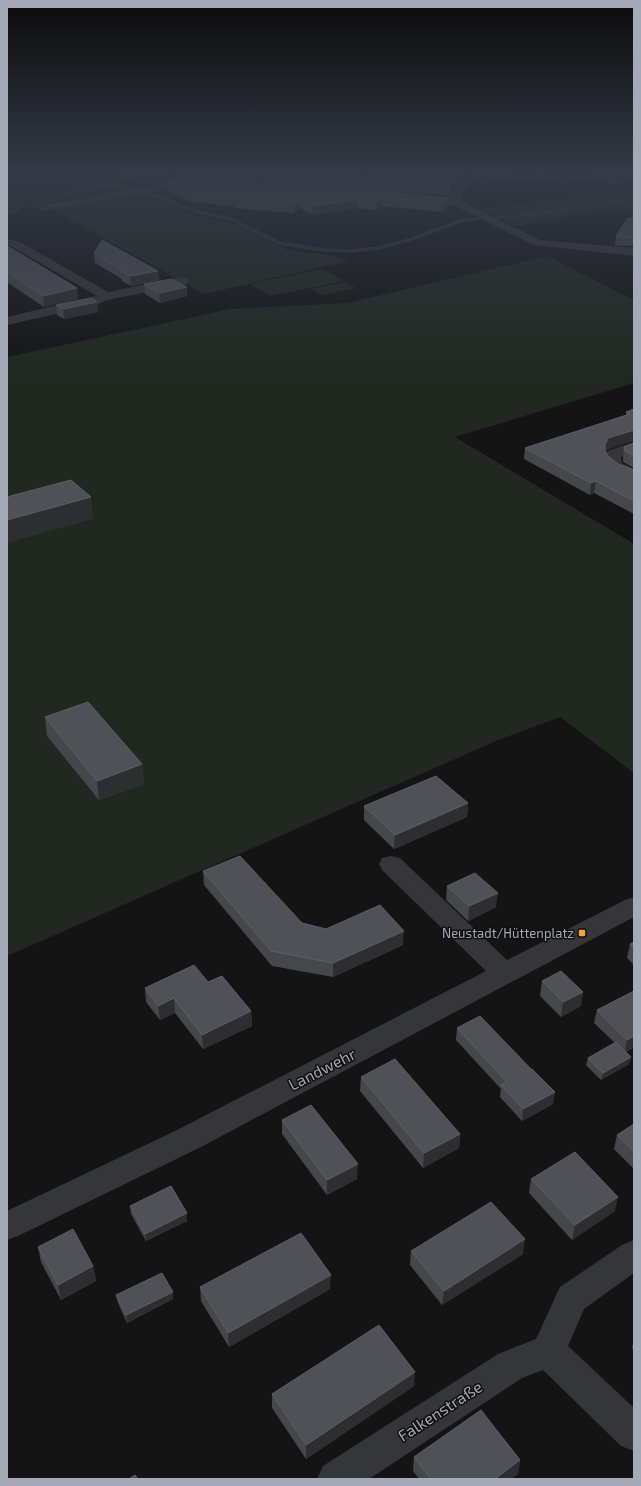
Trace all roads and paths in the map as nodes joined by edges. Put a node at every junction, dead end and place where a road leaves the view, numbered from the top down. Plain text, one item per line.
1 (533, 241) edge
2 (7, 242) edge
3 (634, 252) edge
4 (183, 281) dead end
5 (102, 297) junction
6 (7, 321) edge
7 (7, 327) edge
8 (26, 329) dead end
9 (634, 447) edge
10 (634, 476) edge
11 (391, 864) dead end
12 (634, 906) edge
13 (505, 974) junction
14 (7, 1226) edge
15 (634, 1255) edge
16 (548, 1352) junction
17 (634, 1433) edge
18 (336, 1479) edge

1 - 3 street
2 - 5 street
4 - 5 street
5 - 6 street
7 - 8 street
9 - 10 street
11 - 13 street
12 - 13 street, Landwehr
13 - 14 street, Landwehr
15 - 16 street
16 - 17 street
16 - 18 street, Falkenstraße

